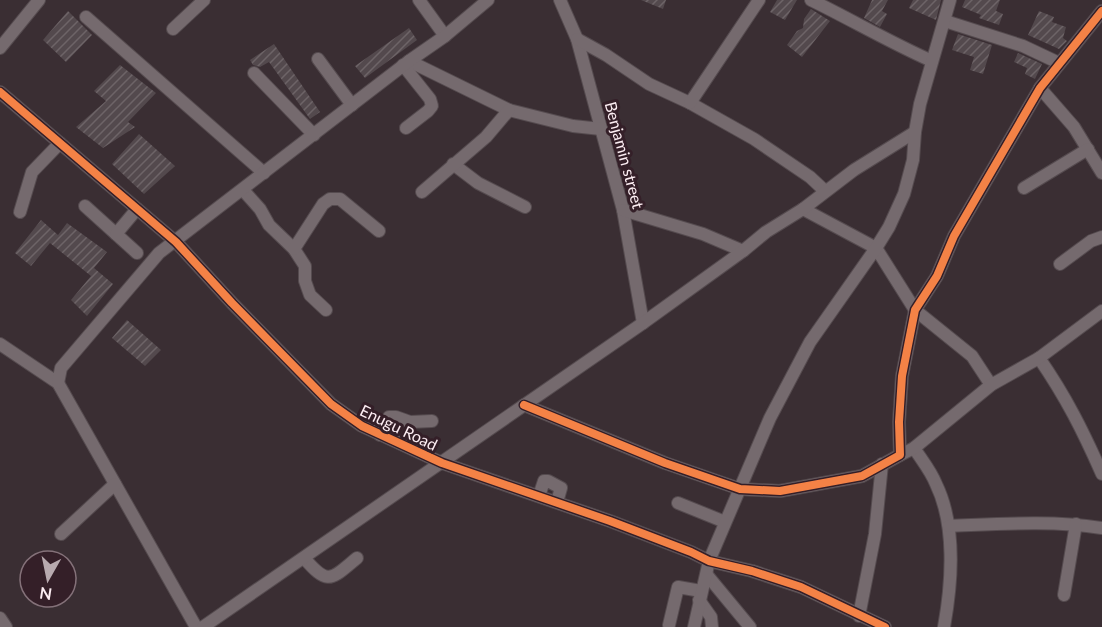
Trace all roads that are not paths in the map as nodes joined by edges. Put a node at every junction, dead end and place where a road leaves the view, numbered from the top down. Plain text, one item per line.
1 (39, 0) edge
2 (204, 0) edge
3 (419, 0) edge
4 (488, 0) edge
5 (560, 0) edge
6 (759, 0) edge
7 (811, 0) edge
8 (950, 0) edge
9 (1102, 11) edge
10 (86, 17) dead end
11 (945, 21) junction
12 (173, 29) dead end
13 (445, 36) junction
14 (577, 39) junction
15 (0, 48) edge
16 (318, 59) dead end
17 (932, 61) junction
18 (406, 63) junction
19 (1059, 63) junction
20 (254, 73) dead end
21 (1040, 88) junction
22 (0, 92) edge
23 (690, 103) junction
24 (352, 105) junction
25 (509, 110) junction
26 (406, 128) dead end
27 (601, 129) junction
28 (915, 132) junction
29 (314, 135) junction
30 (60, 143) junction
31 (1088, 149) junction
32 (453, 165) junction
33 (1102, 173) edge
34 (264, 174) junction
35 (1024, 188) dead end
36 (243, 190) junction
37 (825, 191) junction
38 (422, 192) dead end
39 (85, 206) dead end
40 (525, 207) dead end
41 (137, 209) junction
42 (802, 209) junction
43 (623, 210) junction
44 (20, 212) dead end
45 (379, 231) dead end
46 (116, 234) junction
47 (1102, 237) edge
48 (176, 242) junction
49 (876, 248) junction
50 (294, 249) junction
51 (743, 251) junction
52 (138, 253) dead end
53 (1060, 264) dead end
54 (326, 310) dead end
55 (915, 310) junction
56 (1102, 311) edge
57 (643, 323) junction
58 (0, 344) edge
59 (1039, 358) junction
60 (58, 383) junction
61 (991, 385) junction
62 (525, 405) junction
63 (432, 421) dead end
64 (380, 435) junction
65 (914, 448) junction
66 (900, 455) junction
67 (442, 463) junction
68 (882, 464) junction
69 (1102, 474) edge
70 (115, 484) junction
71 (740, 489) junction
72 (539, 496) junction
73 (557, 502) junction
74 (678, 503) dead end
75 (724, 522) junction
76 (1076, 524) junction
77 (949, 526) junction
78 (1102, 528) edge
79 (61, 534) dead end
80 (304, 558) junction
81 (357, 558) dead end
82 (709, 561) junction
83 (707, 575) junction
84 (1064, 595) dead end
85 (700, 596) junction
86 (859, 616) junction
87 (0, 618) edge
88 (669, 625) dead end
89 (6, 627) edge
90 (196, 627) edge
91 (203, 627) edge
92 (693, 627) edge
93 (712, 627) edge
94 (750, 627) edge
95 (885, 627) edge
96 (944, 627) edge

1 - 15 street
2 - 12 street
3 - 13 street
4 - 13 street
5 - 14 street, Benjamin street
6 - 23 street
7 - 17 street
8 - 11 street
9 - 19 street
10 - 34 street
11 - 17 street
11 - 19 street
13 - 18 street
14 - 23 street
14 - 27 street, Benjamin street
16 - 24 street
17 - 28 street
18 - 24 street
18 - 25 street
18 - 26 street
19 - 21 street
20 - 29 street
21 - 31 street
21 - 55 street
22 - 30 street, Enugu Road
23 - 37 street
24 - 29 street
25 - 27 street
25 - 32 street
27 - 43 street, Benjamin street
28 - 37 street
28 - 49 street
29 - 34 street
30 - 41 street, Enugu Road
30 - 44 street
31 - 33 street
31 - 35 street
32 - 38 street
32 - 40 street
34 - 36 street
36 - 48 street
36 - 50 street
37 - 42 street
39 - 46 street
41 - 46 street
41 - 48 street, Enugu Road
42 - 49 street
42 - 51 street
43 - 51 street
43 - 57 street, Benjamin street
45 - 50 street
46 - 52 street
47 - 53 street
48 - 60 street
48 - 64 street, Enugu Road
49 - 55 street
49 - 71 street
50 - 54 street
51 - 57 street
55 - 61 street
55 - 66 street
56 - 59 street
57 - 62 street
58 - 60 street
59 - 61 street
59 - 69 street
60 - 70 street
61 - 65 street
62 - 67 street
62 - 71 street
63 - 64 street
64 - 67 street, Enugu Road
65 - 66 street
65 - 77 street
66 - 68 street
67 - 72 street, Enugu Road
67 - 80 street
68 - 71 street
68 - 86 street
70 - 79 street
70 - 90 street
71 - 75 street
72 - 73 street, Enugu Road
72 - 73 street
73 - 82 street, Enugu Road
74 - 75 street
75 - 82 street
76 - 77 street
76 - 78 street
76 - 84 street
77 - 96 street
80 - 81 street
80 - 91 street
82 - 83 street
82 - 86 street, Enugu Road
83 - 85 street
83 - 94 street
85 - 88 street
85 - 92 street
85 - 93 street
86 - 95 street, Enugu Road
87 - 89 street

